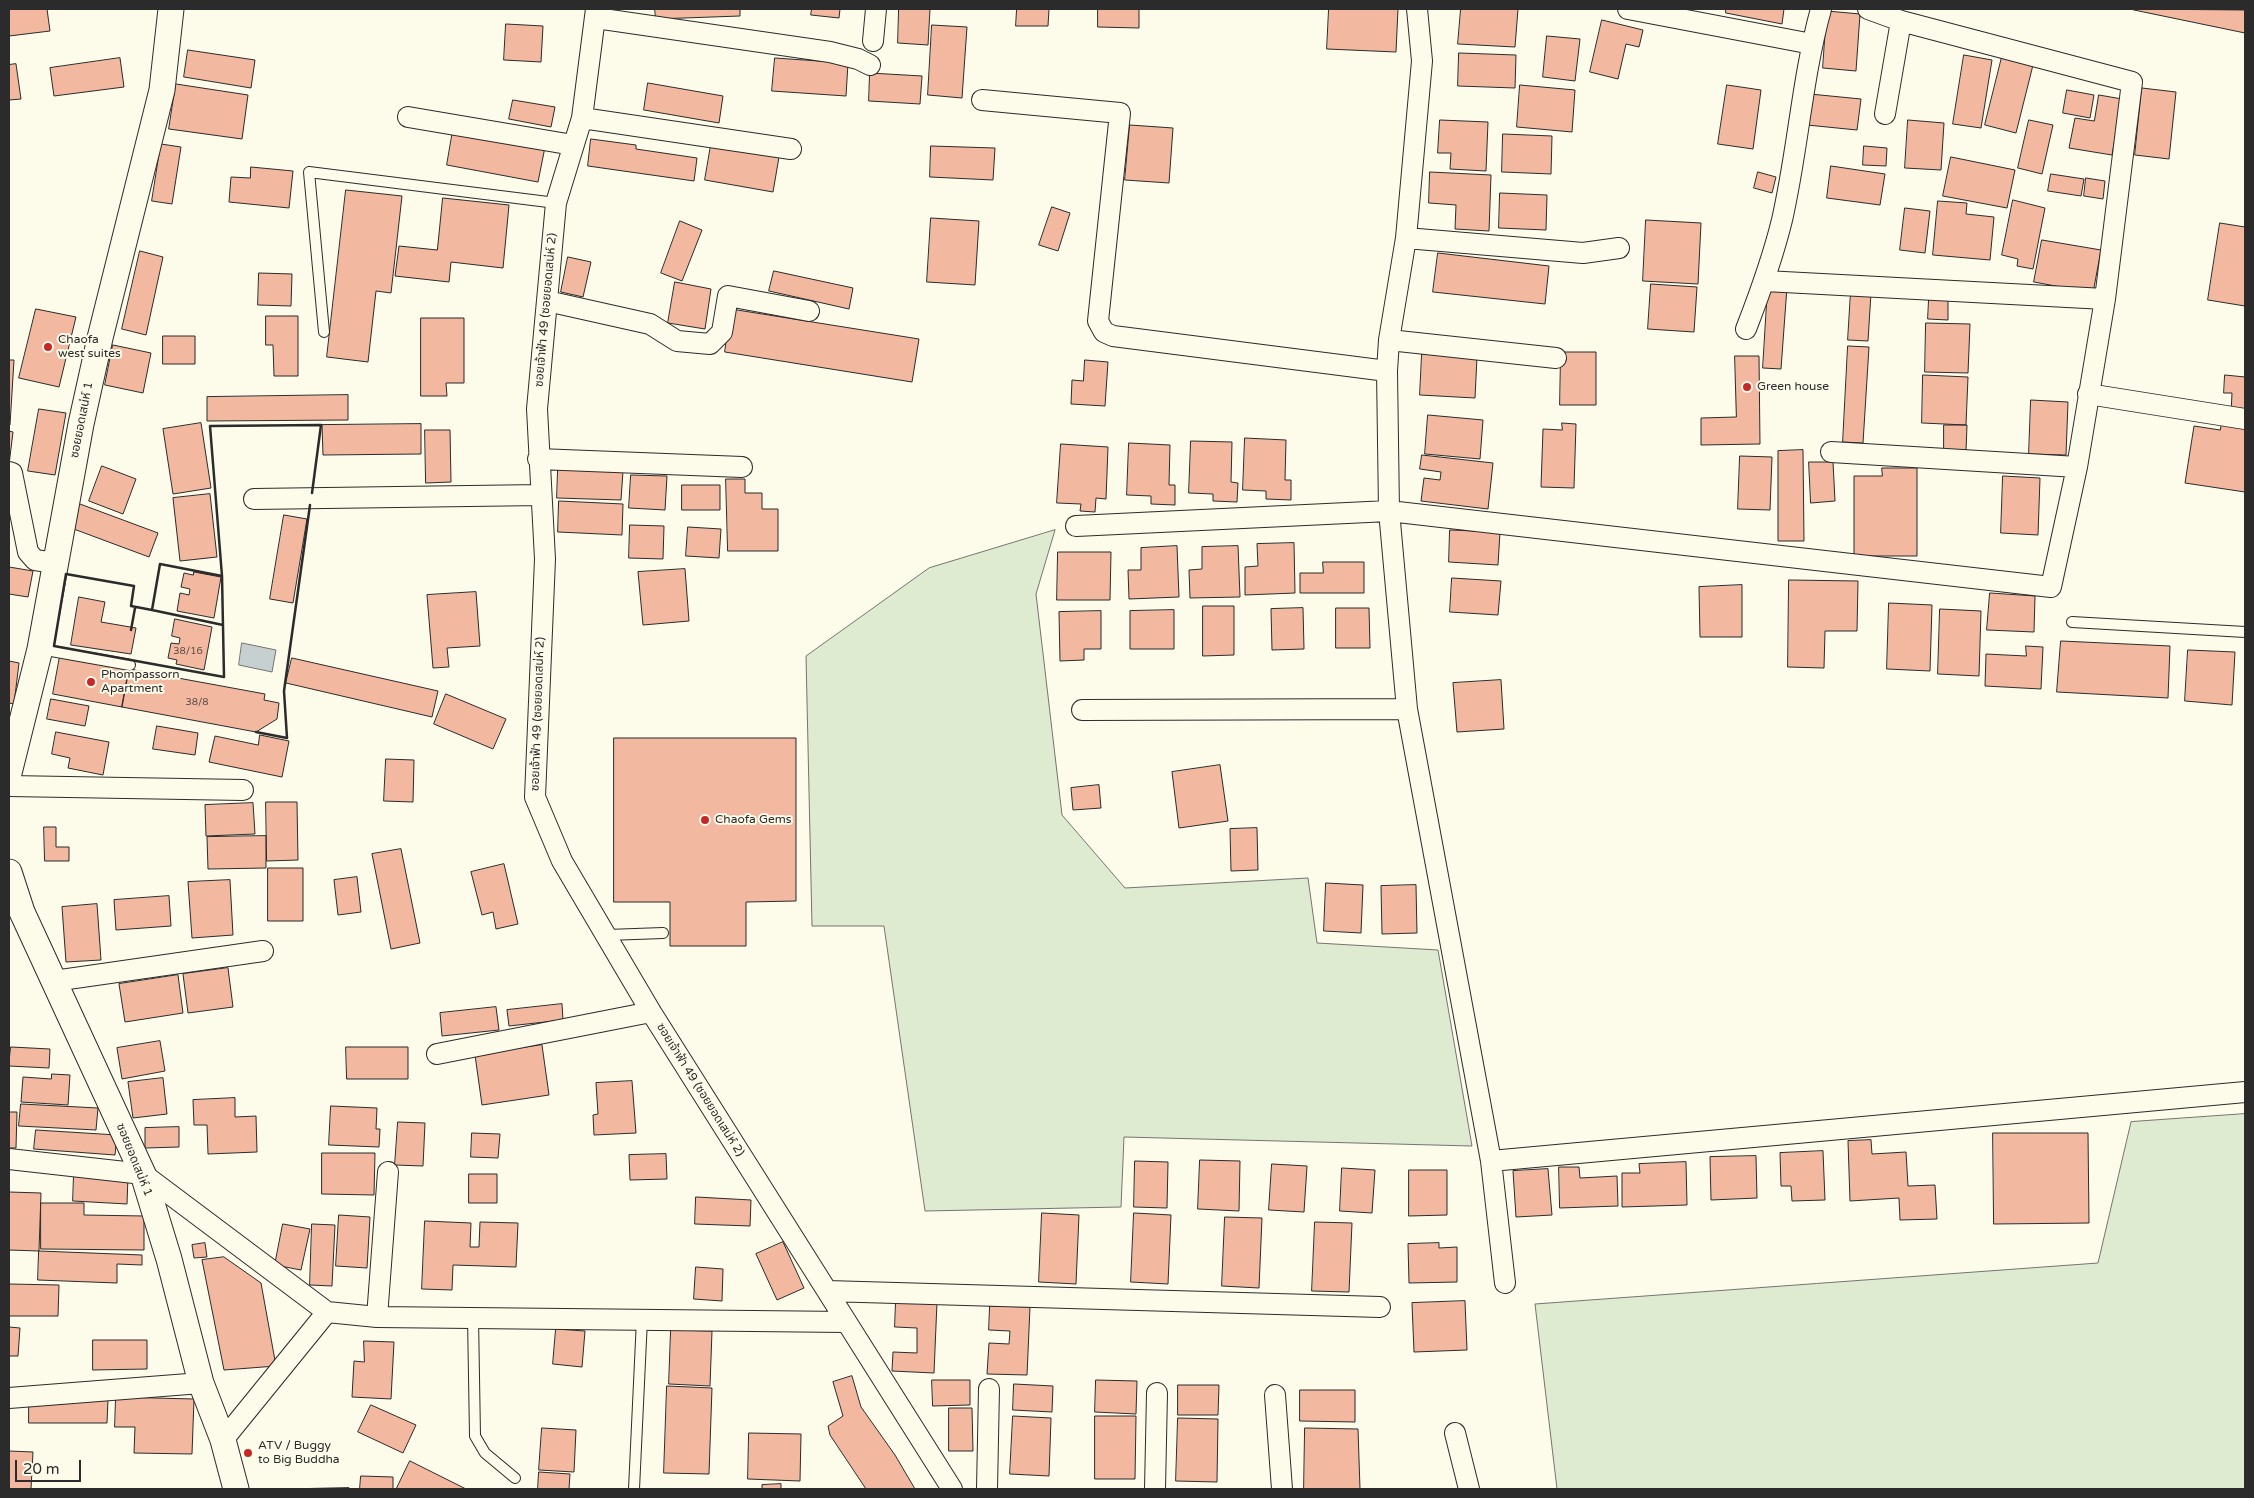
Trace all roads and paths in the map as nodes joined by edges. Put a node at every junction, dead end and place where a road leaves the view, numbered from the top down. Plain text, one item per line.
1 (171, 9) edge
2 (876, 9) edge
3 (1417, 9) edge
4 (1628, 9) edge
5 (1821, 9) edge
6 (1868, 9) edge
7 (596, 13) edge
8 (1901, 21) junction
9 (873, 41) dead end
10 (1812, 44) junction
11 (870, 66) dead end
12 (982, 100) dead end
13 (1885, 114) dead end
14 (408, 117) dead end
15 (582, 118) junction
16 (573, 144) junction
17 (791, 149) dead end
18 (556, 203) junction
19 (1406, 238) junction
20 (1619, 248) dead end
21 (1764, 281) junction
22 (2105, 299) junction
23 (547, 301) junction
24 (808, 311) dead end
25 (1746, 329) dead end
26 (324, 332) dead end
27 (1389, 340) junction
28 (1556, 358) dead end
29 (1387, 371) junction
30 (2088, 394) junction
31 (2245, 419) edge
32 (1831, 452) dead end
33 (538, 459) junction
34 (742, 467) dead end
35 (2077, 467) junction
36 (9, 472) edge
37 (541, 495) junction
38 (254, 499) dead end
39 (1389, 510) junction
40 (1076, 526) dead end
41 (55, 563) junction
42 (2072, 622) dead end
43 (2245, 632) edge
44 (40, 649) junction
45 (130, 665) dead end
46 (1407, 709) junction
47 (1082, 710) dead end
48 (9, 774) edge
49 (9, 786) edge
50 (243, 790) dead end
51 (9, 872) edge
52 (15, 912) edge
53 (663, 933) dead end
54 (607, 935) junction
55 (263, 951) dead end
56 (54, 981) junction
57 (651, 1012) junction
58 (437, 1054) dead end
59 (2245, 1092) edge
60 (9, 1160) edge
61 (1491, 1161) junction
62 (388, 1172) dead end
63 (143, 1174) junction
64 (1505, 1284) dead end
65 (827, 1291) junction
66 (1380, 1307) dead end
67 (328, 1312) junction
68 (376, 1317) junction
69 (474, 1317) junction
70 (642, 1318) junction
71 (846, 1322) junction
72 (201, 1383) junction
73 (989, 1389) dead end
74 (1157, 1393) dead end
75 (1275, 1395) dead end
76 (9, 1398) edge
77 (1455, 1433) dead end
78 (223, 1440) junction
79 (515, 1478) dead end
80 (236, 1489) edge
81 (634, 1489) edge
82 (952, 1489) edge
83 (987, 1489) edge
84 (1155, 1489) edge
85 (1282, 1489) edge
86 (1469, 1489) edge

1 - 41 street, ซอยยอดเสน่ห์ 1
2 - 9 street
3 - 19 street
4 - 10 street
5 - 10 street
6 - 8 street
7 - 11 street
7 - 15 street, ซอยเจ้าฟ้า 49 (ซอยยอดเสน่ห์ 2)
8 - 13 street
8 - 22 street
10 - 21 street
12 - 29 street
14 - 16 street
15 - 16 street, ซอยเจ้าฟ้า 49 (ซอยยอดเสน่ห์ 2)
15 - 17 street
16 - 18 street, ซอยเจ้าฟ้า 49 (ซอยยอดเสน่ห์ 2)
18 - 23 street, ซอยเจ้าฟ้า 49 (ซอยยอดเสน่ห์ 2)
18 - 26 lane
19 - 20 street
19 - 27 street
21 - 22 street
21 - 25 street
22 - 30 street
23 - 24 street
23 - 33 street, ซอยเจ้าฟ้า 49 (ซอยยอดเสน่ห์ 2)
27 - 28 street
27 - 29 street
29 - 39 street
30 - 31 street
30 - 35 street
32 - 35 street
33 - 34 street
33 - 37 street, ซอยเจ้าฟ้า 49 (ซอยยอดเสน่ห์ 2)
35 - 39 street
36 - 41 street
37 - 38 street
37 - 54 street, ซอยเจ้าฟ้า 49 (ซอยยอดเสน่ห์ 2)
39 - 40 street
39 - 46 street
41 - 44 street, ซอยยอดเสน่ห์ 1
42 - 43 lane
44 - 45 lane
44 - 48 street, ซอยยอดเสน่ห์ 1
46 - 47 street
46 - 61 street
49 - 50 street
51 - 52 street, ซอยยอดเสน่ห์ 1
52 - 56 street, ซอยยอดเสน่ห์ 1
53 - 54 lane
54 - 57 street, ซอยเจ้าฟ้า 49 (ซอยยอดเสน่ห์ 2)
55 - 56 street
56 - 63 street, ซอยยอดเสน่ห์ 1
57 - 58 street
57 - 65 street, ซอยเจ้าฟ้า 49 (ซอยยอดเสน่ห์ 2)
59 - 61 street
60 - 63 street
61 - 64 street
62 - 68 street
63 - 67 street
63 - 72 street, ซอยยอดเสน่ห์ 1
65 - 66 street
65 - 71 street, ซอยเจ้าฟ้า 49 (ซอยยอดเสน่ห์ 2)
67 - 68 street
67 - 78 street
68 - 69 street
69 - 70 street
69 - 79 lane
70 - 71 street
70 - 81 lane
71 - 82 street, ซอยเจ้าฟ้า 49 (ซอยยอดเสน่ห์ 2)
72 - 76 street
72 - 78 street, ซอยยอดเสน่ห์ 1
73 - 83 street
74 - 84 street
75 - 85 street
77 - 86 street
78 - 80 street, ซอยยอดเสน่ห์ 1

